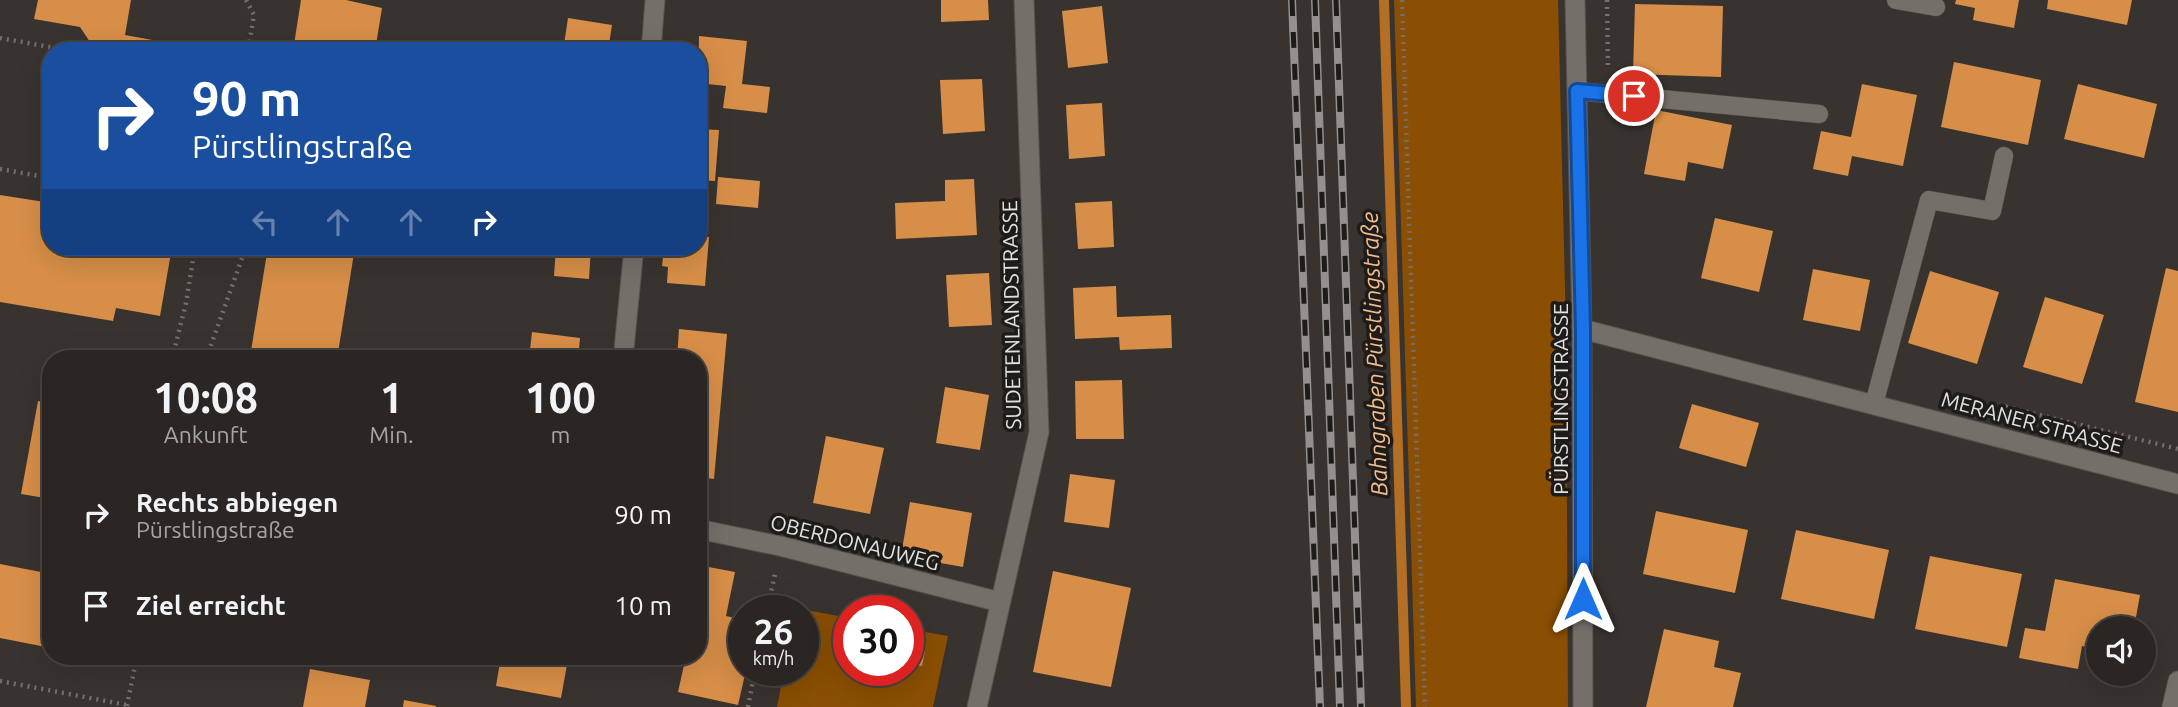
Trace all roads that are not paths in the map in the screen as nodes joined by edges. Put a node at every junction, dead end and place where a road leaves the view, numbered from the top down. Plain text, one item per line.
1 (655, 0) edge
2 (1024, 0) edge
3 (1575, 0) edge
4 (1896, 0) edge
5 (1936, 7) dead end
6 (652, 42) edge
7 (1577, 91) junction
8 (1819, 114) dead end
9 (2004, 156) dead end
10 (633, 256) edge
11 (1583, 329) junction
12 (625, 350) edge
13 (1874, 404) junction
14 (2178, 484) edge
15 (707, 531) edge
16 (1000, 602) junction
17 (2178, 681) edge
18 (976, 707) edge
19 (1583, 707) edge
20 (2172, 707) edge

1 - 6 street
2 - 16 street, SUDETENLANDSTRASSE
3 - 7 street, PÜRSTLINGSTRASSE
4 - 5 lane
7 - 8 lane
7 - 11 street, PÜRSTLINGSTRASSE
9 - 13 lane
10 - 12 street
11 - 13 street, MERANER STRASSE
11 - 19 street, PÜRSTLINGSTRASSE
13 - 14 street, MERANER STRASSE
15 - 16 street, OBERDONAUWEG
16 - 18 street, SUDETENLANDSTRASSE
17 - 20 street

